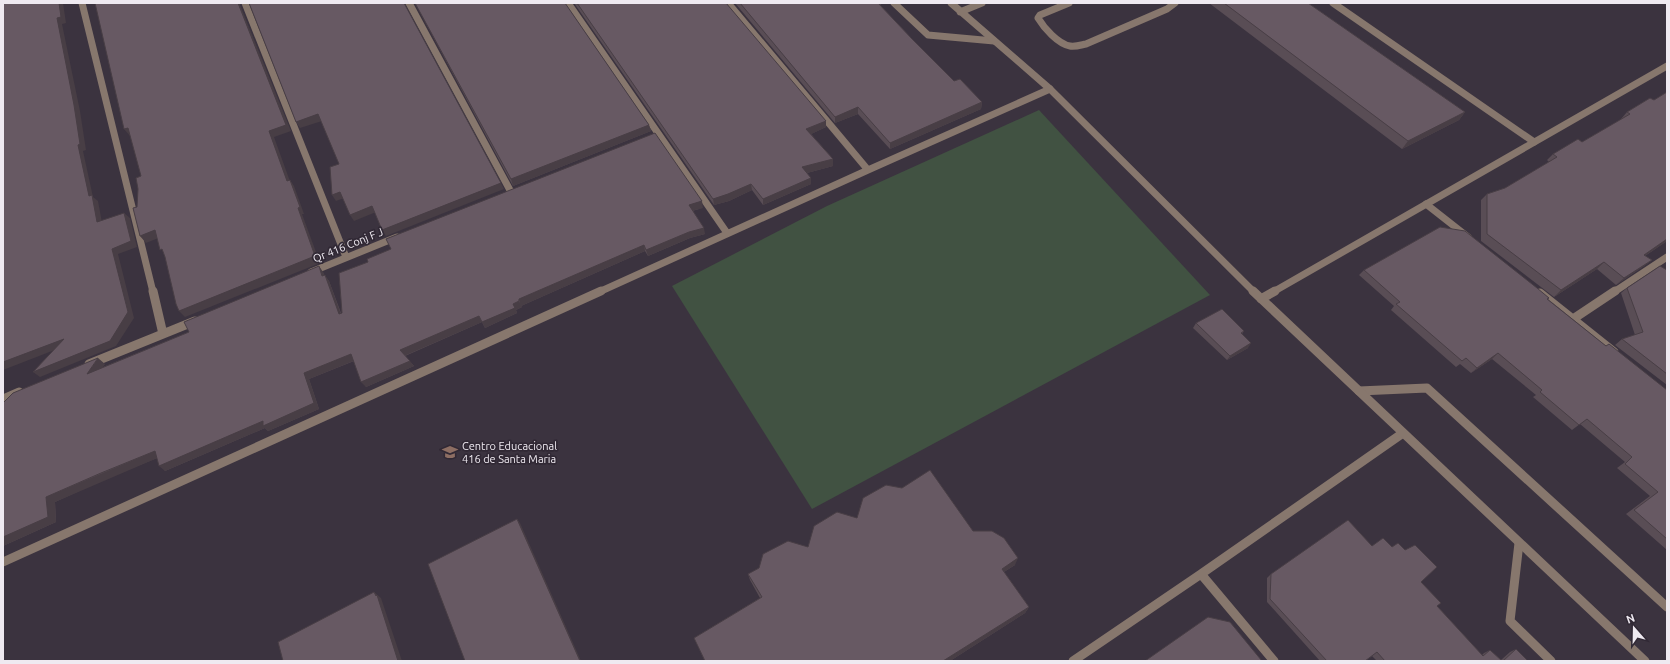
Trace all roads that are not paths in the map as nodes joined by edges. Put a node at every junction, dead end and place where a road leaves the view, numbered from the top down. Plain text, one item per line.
1 (82, 3) edge
2 (245, 3) edge
3 (409, 3) edge
4 (568, 3) edge
5 (728, 3) edge
6 (894, 3) edge
7 (951, 3) edge
8 (982, 3) edge
9 (1069, 3) edge
10 (1174, 3) edge
11 (1333, 3) edge
12 (960, 12) junction
13 (994, 41) junction
14 (1667, 66) edge
15 (1050, 89) junction
16 (1534, 142) junction
17 (868, 170) junction
18 (511, 192) edge
19 (1426, 204) junction
20 (727, 233) junction
21 (403, 234) edge
22 (1475, 242) edge
23 (346, 257) junction
24 (1667, 257) edge
25 (302, 276) edge
26 (1536, 290) edge
27 (1261, 299) junction
28 (200, 319) edge
29 (1573, 319) junction
30 (163, 334) junction
31 (1620, 356) edge
32 (83, 366) edge
33 (25, 390) edge
34 (1359, 391) junction
35 (3, 399) edge
36 (1403, 432) junction
37 (1519, 543) junction
38 (3, 562) edge
39 (1201, 574) junction
40 (1667, 607) edge
41 (1073, 661) edge
42 (1274, 661) edge
43 (1551, 661) edge
44 (1645, 661) edge

1 - 30 street
2 - 23 street
3 - 18 street
4 - 20 street
5 - 17 street
6 - 13 street
7 - 12 street
8 - 12 street
9 - 10 street
11 - 16 street
12 - 13 street
13 - 15 street
14 - 16 street
15 - 17 street
15 - 27 street
16 - 19 street
17 - 20 street
19 - 22 street
19 - 27 street
20 - 38 street
21 - 23 street, Qr 416 Conj F J
23 - 25 street, Qr 416 Conj F J
24 - 29 street
26 - 29 street
27 - 34 street
28 - 30 street
29 - 31 street
30 - 32 street
33 - 35 street
34 - 36 street
34 - 40 street
36 - 37 street
36 - 39 street
37 - 43 street
37 - 44 street
39 - 41 street
39 - 42 street

